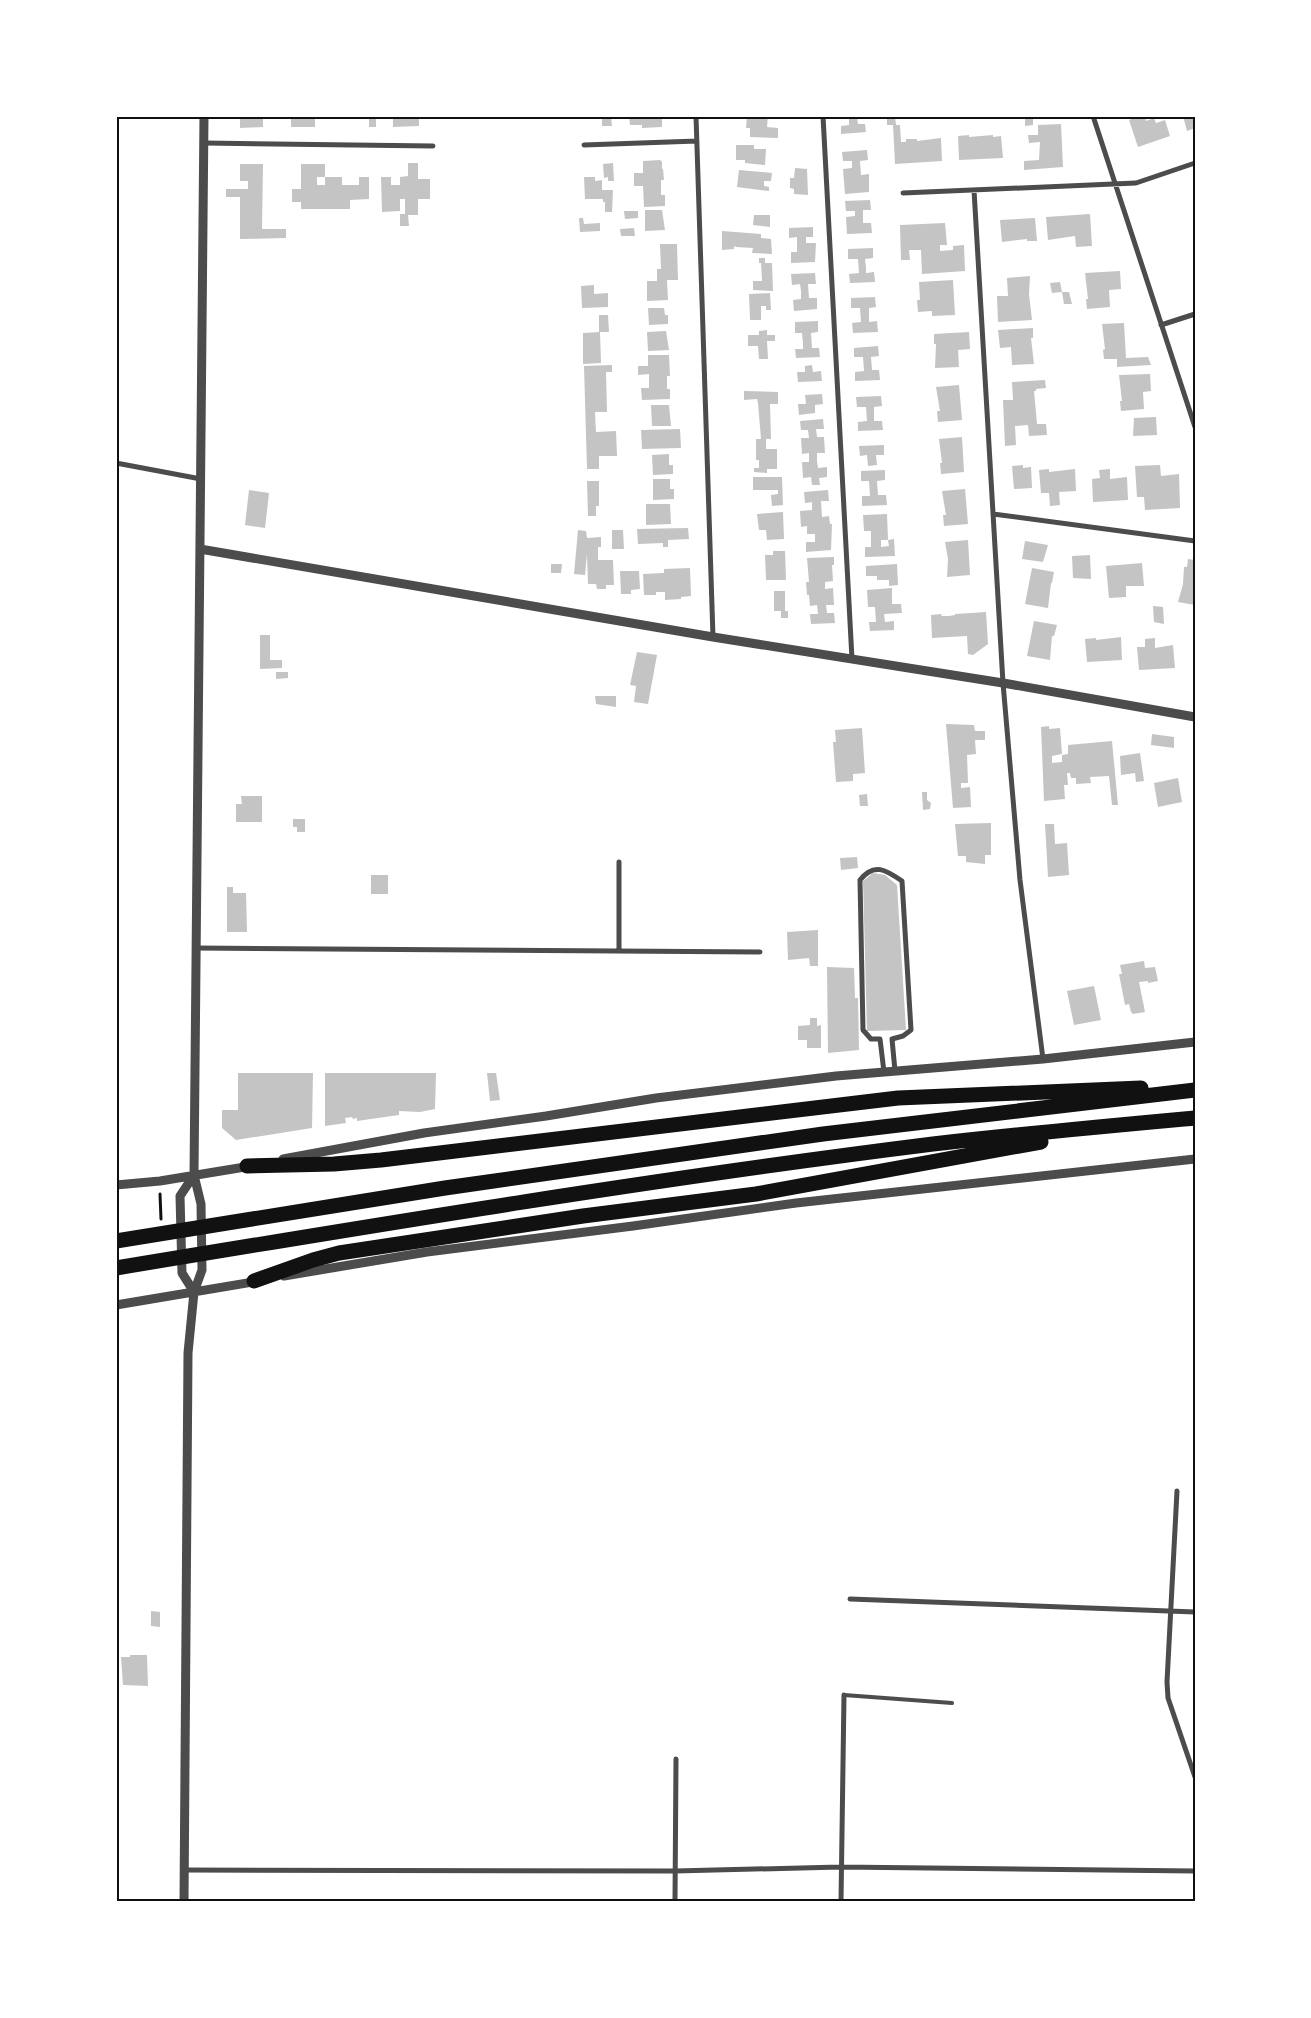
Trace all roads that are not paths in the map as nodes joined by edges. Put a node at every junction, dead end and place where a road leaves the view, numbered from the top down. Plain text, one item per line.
1 (204, 116) edge
2 (696, 116) edge
3 (823, 116) edge
4 (1093, 116) edge
5 (697, 141) junction
6 (204, 143) junction
7 (584, 144) dead end
8 (433, 146) dead end
9 (1195, 164) edge
10 (1115, 184) junction
11 (974, 190) junction
12 (903, 193) dead end
13 (1195, 314) edge
14 (1161, 325) junction
15 (1195, 427) edge
16 (116, 463) edge
17 (201, 479) junction
18 (993, 514) junction
19 (1195, 542) edge
20 (200, 549) junction
21 (713, 637) junction
22 (852, 659) junction
23 (1003, 683) junction
24 (1195, 717) edge
25 (619, 862) dead end
26 (196, 948) junction
27 (619, 951) junction
28 (760, 952) dead end
29 (1195, 1042) edge
30 (1043, 1059) junction
31 (895, 1071) junction
32 (884, 1072) junction
33 (1195, 1089) edge
34 (1195, 1118) edge
35 (1144, 1123) junction
36 (1195, 1159) edge
37 (247, 1166) junction
38 (194, 1176) junction
39 (116, 1185) edge
40 (116, 1241) edge
41 (116, 1268) edge
42 (254, 1281) junction
43 (194, 1292) junction
44 (116, 1305) edge
45 (1177, 1491) dead end
46 (850, 1599) dead end
47 (1171, 1612) junction
48 (1195, 1612) edge
49 (844, 1695) joint
50 (952, 1703) dead end
51 (676, 1759) dead end
52 (1195, 1777) edge
53 (840, 1868) junction
54 (184, 1870) junction
55 (675, 1871) junction
56 (1195, 1871) edge
57 (184, 1902) edge
58 (675, 1902) edge
59 (841, 1902) edge

1 - 6 street
2 - 5 street
3 - 22 street
4 - 10 street
5 - 7 street
5 - 21 street
6 - 8 street
6 - 17 street
9 - 10 street
10 - 11 street
10 - 14 street
11 - 12 street
11 - 18 street
13 - 14 street
14 - 15 street
16 - 17 street
17 - 20 street
18 - 19 street
18 - 23 street
20 - 21 street
20 - 26 street
21 - 22 street
22 - 23 street
23 - 24 street
23 - 30 street
25 - 27 street
26 - 27 street
26 - 38 street
27 - 28 street
29 - 30 street
30 - 31 street
31 - 32 street
31 - 32 street
32 - 37 street
33 - 37 highway
33 - 40 highway
34 - 35 highway
35 - 41 highway
35 - 42 highway
36 - 42 street
37 - 38 street
38 - 39 street
38 - 43 street
38 - 43 street
42 - 43 street
43 - 44 street
43 - 54 street
45 - 47 street
46 - 47 street
47 - 48 street
47 - 52 street
49 - 50 lane
49 - 53 street
51 - 55 street
53 - 55 street
53 - 56 street
53 - 59 street
54 - 55 street
54 - 57 street
55 - 58 street

